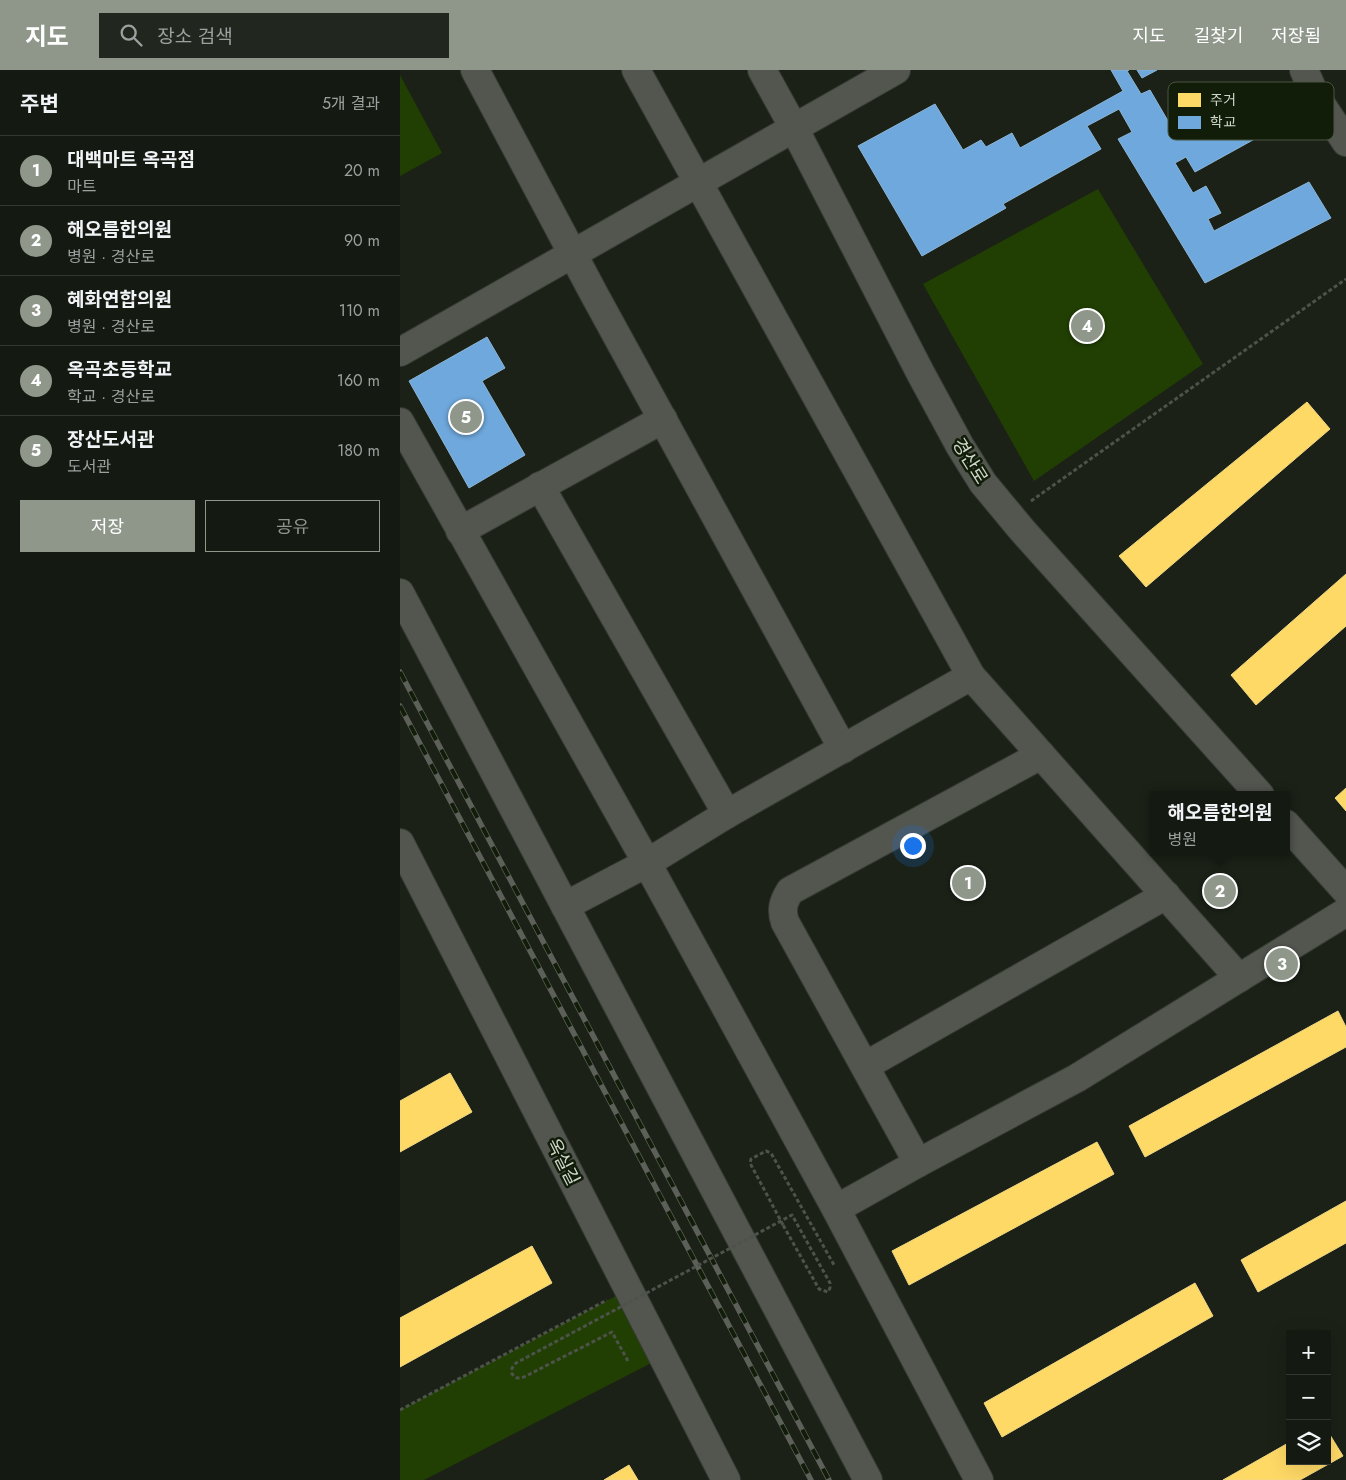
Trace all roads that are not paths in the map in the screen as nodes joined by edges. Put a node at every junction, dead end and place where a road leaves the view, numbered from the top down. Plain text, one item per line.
1 (475, 70) edge
2 (636, 70) edge
3 (762, 70) edge
4 (1304, 70) edge
5 (885, 73) edge
6 (1309, 82) edge
7 (1334, 124) edge
8 (794, 128) junction
9 (1346, 142) edge
10 (698, 183) junction
11 (572, 254) junction
12 (400, 352) edge
13 (662, 419) junction
14 (400, 422) edge
15 (540, 486) junction
16 (460, 530) junction
17 (400, 593) edge
18 (971, 676) junction
19 (843, 748) junction
20 (1041, 755) junction
21 (1256, 791) edge
22 (727, 814) junction
23 (1290, 828) edge
24 (400, 844) edge
25 (646, 863) junction
26 (1346, 891) edge
27 (1166, 895) junction
28 (565, 906) junction
29 (1346, 912) edge
30 (1239, 978) junction
31 (864, 1066) junction
32 (918, 1163) junction
33 (836, 1209) junction
34 (726, 1480) edge
35 (868, 1480) edge
36 (979, 1480) edge

1 - 11 street
2 - 10 street
3 - 8 street, 경산로
4 - 6 street
5 - 8 street
7 - 9 street
8 - 10 street
8 - 21 street, 경산로
10 - 11 street
10 - 18 street
11 - 12 street
11 - 13 street
13 - 15 street
13 - 19 street
14 - 16 street
15 - 16 street
15 - 22 street
16 - 25 street
17 - 28 street
18 - 19 street
18 - 20 street
19 - 22 street
20 - 27 street
20 - 31 street
22 - 25 street
23 - 26 street
24 - 34 street, 옥실길
25 - 28 street
25 - 33 street
27 - 30 street
27 - 31 street
28 - 35 street
29 - 30 street
30 - 32 street
31 - 32 street
32 - 33 street
33 - 36 street

